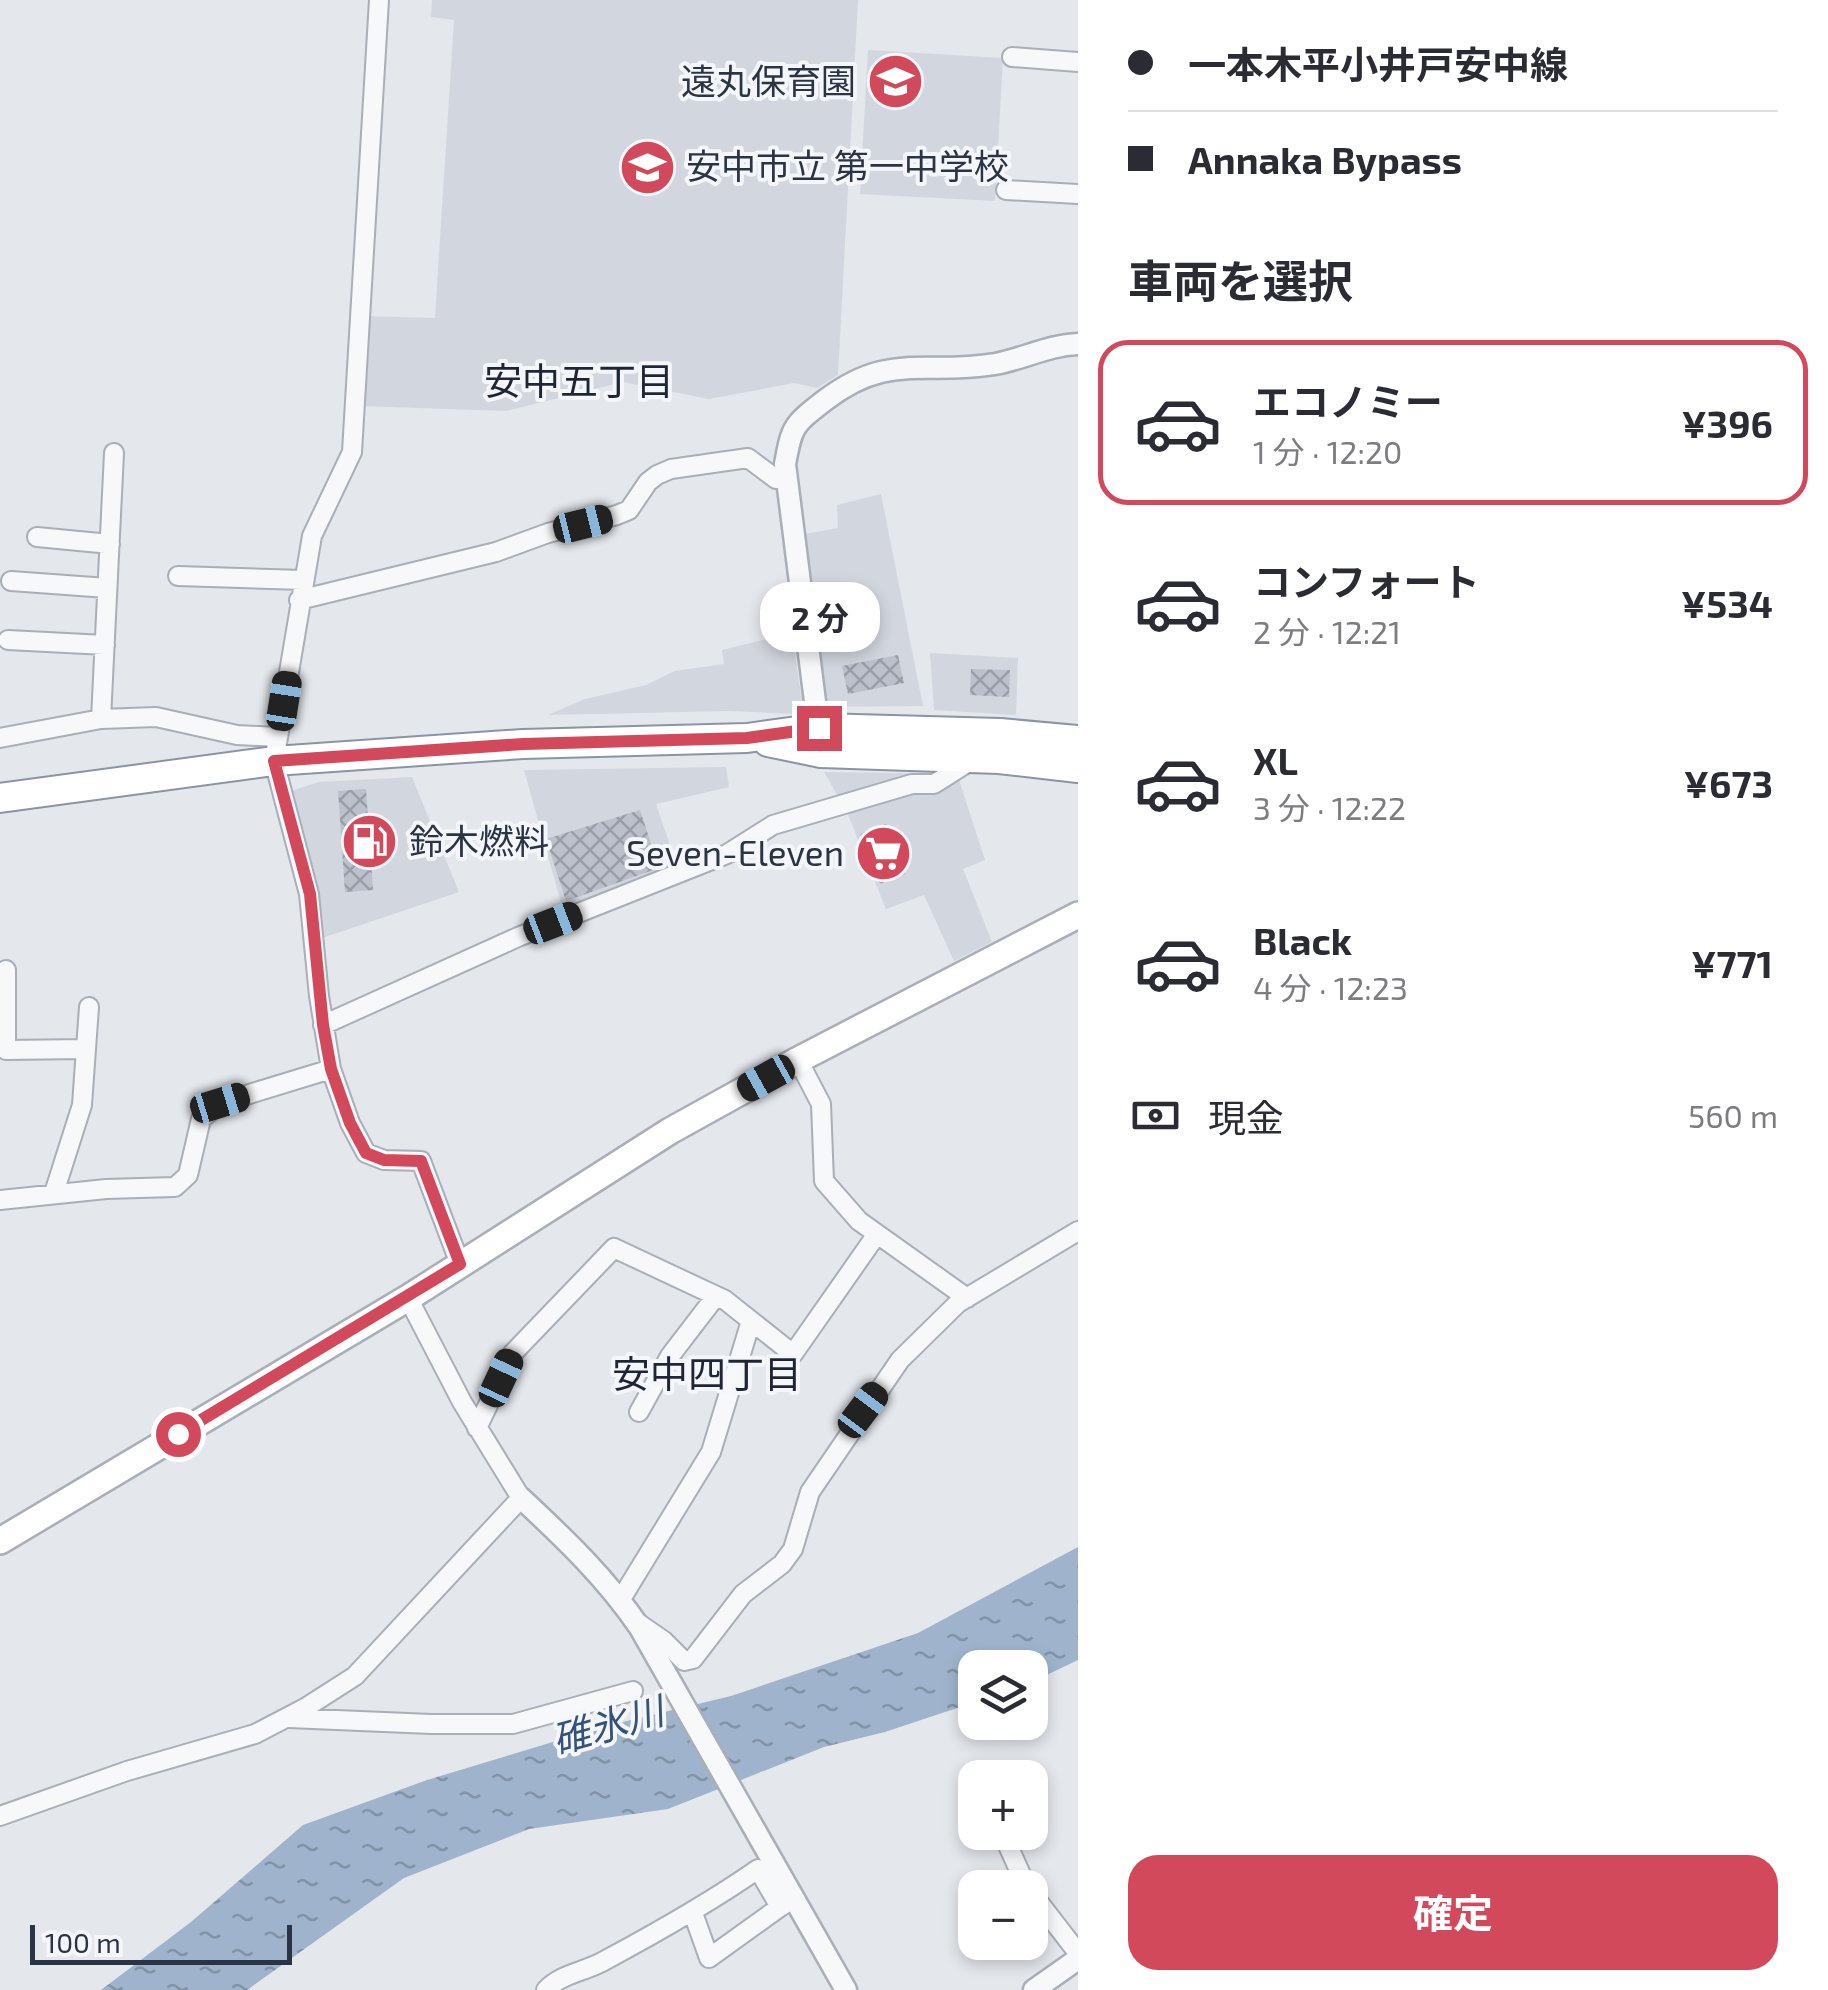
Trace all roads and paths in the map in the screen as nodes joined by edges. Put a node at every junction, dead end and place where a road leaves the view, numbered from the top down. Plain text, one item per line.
1 (379, 0) edge
2 (1012, 57) dead end
3 (1078, 62) edge
4 (1006, 190) dead end
5 (1078, 194) edge
6 (1078, 344) edge
7 (114, 454) dead end
8 (786, 479) junction
9 (36, 538) dead end
10 (110, 544) junction
11 (178, 576) dead end
12 (303, 580) junction
13 (12, 581) dead end
14 (108, 588) junction
15 (299, 600) junction
16 (8, 640) dead end
17 (104, 645) junction
18 (101, 719) junction
19 (0, 738) edge
20 (820, 740) junction
21 (1078, 740) edge
22 (276, 749) junction
23 (974, 758) junction
24 (1078, 768) edge
25 (0, 798) edge
26 (1078, 915) edge
27 (6, 970) dead end
28 (88, 1008) dead end
29 (323, 1025) junction
30 (85, 1049) junction
31 (798, 1060) junction
32 (331, 1069) junction
33 (54, 1193) junction
34 (0, 1200) edge
35 (1078, 1230) edge
36 (877, 1234) junction
37 (460, 1264) junction
38 (716, 1296) junction
39 (408, 1298) junction
40 (967, 1298) junction
41 (751, 1320) junction
42 (640, 1412) dead end
43 (477, 1428) junction
44 (521, 1498) junction
45 (0, 1541) edge
46 (620, 1599) junction
47 (636, 1622) junction
48 (632, 1691) dead end
49 (289, 1718) junction
50 (0, 1816) edge
51 (787, 1903) junction
52 (693, 1913) junction
53 (1048, 1915) edge
54 (1078, 1956) edge
55 (546, 1990) edge
56 (846, 1990) edge
57 (1034, 1990) edge

1 - 12 street
2 - 3 street
4 - 5 street
6 - 8 street
7 - 10 street
8 - 15 street
8 - 20 street
9 - 10 street
10 - 14 street
11 - 12 street
12 - 15 street
13 - 14 street
14 - 17 street
15 - 22 street
16 - 17 street
17 - 18 street
18 - 19 street
18 - 22 street
20 - 21 highway
20 - 22 highway
20 - 23 highway
22 - 25 highway
22 - 29 street
23 - 24 highway
23 - 29 street
26 - 31 main road
27 - 30 street
28 - 30 street
29 - 32 street
30 - 33 street
31 - 36 street
31 - 37 main road
32 - 33 street
32 - 37 street
33 - 34 street
35 - 40 street
36 - 40 street
36 - 41 street
37 - 39 main road
38 - 41 street
38 - 42 street
38 - 43 street
39 - 43 street
39 - 45 main road
40 - 47 street
41 - 46 street
43 - 44 street
44 - 46 street
44 - 49 street
46 - 47 street
47 - 51 street
48 - 49 street
49 - 50 street
51 - 52 street
51 - 52 street
51 - 56 street
52 - 55 street
53 - 54 street
54 - 57 street

